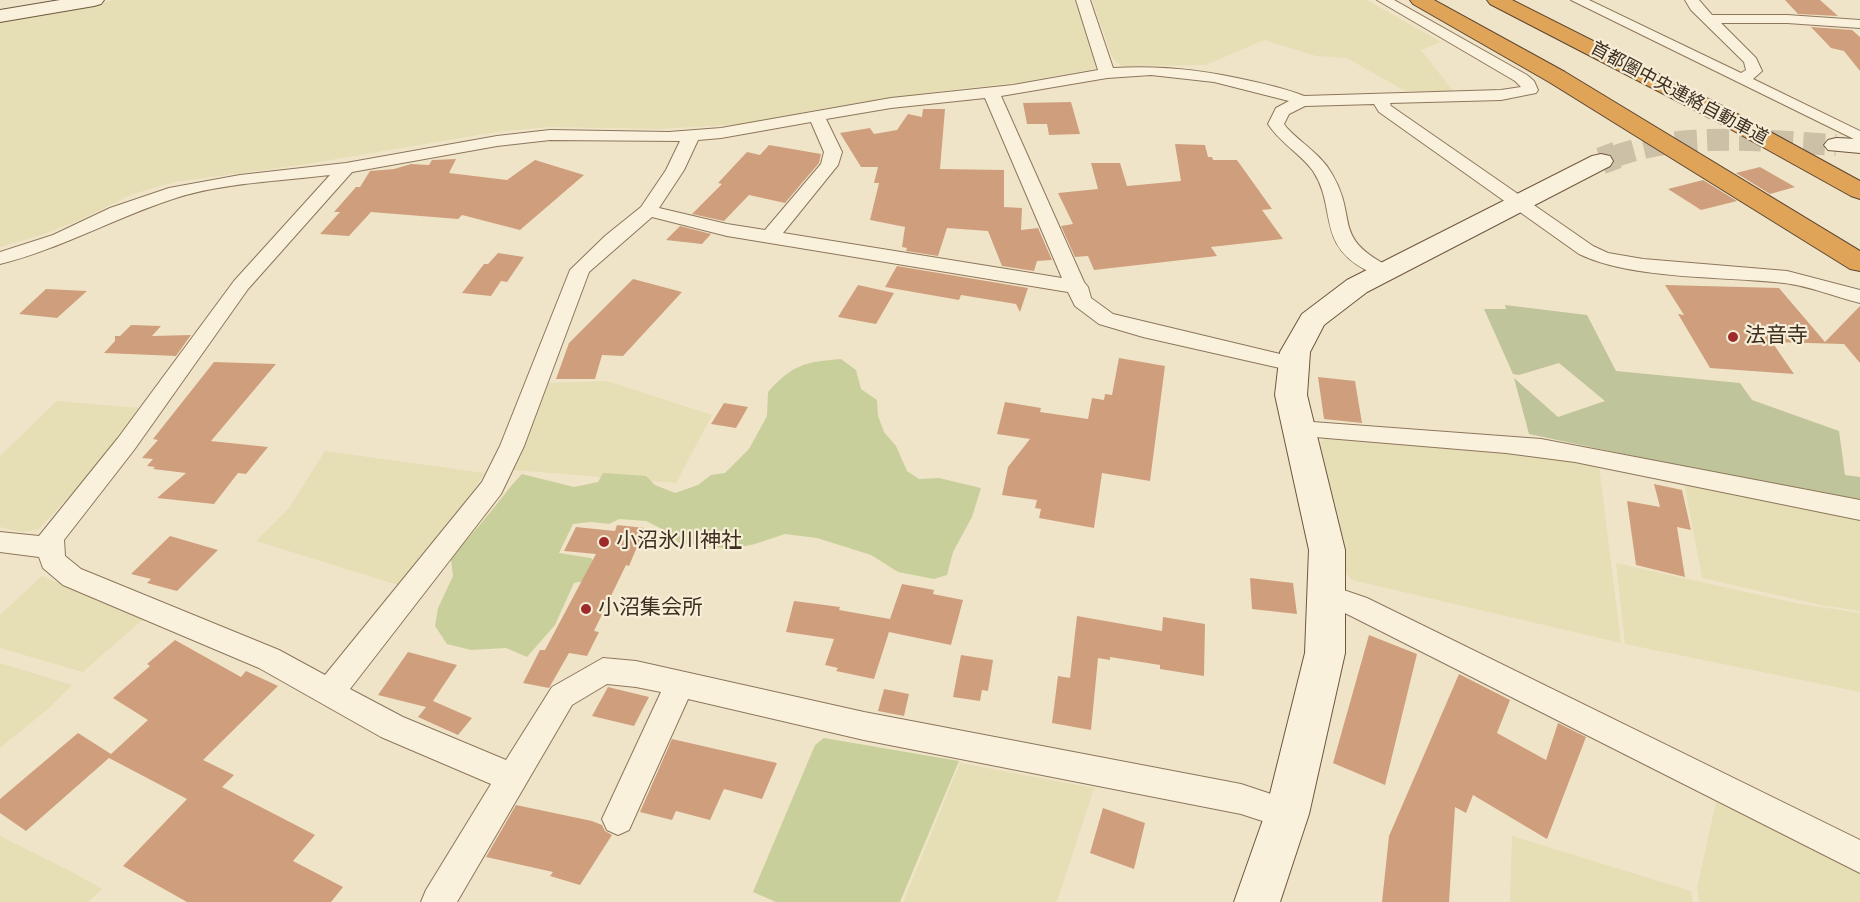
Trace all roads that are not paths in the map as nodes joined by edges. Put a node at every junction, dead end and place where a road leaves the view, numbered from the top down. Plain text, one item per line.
1 (94, 0) edge
2 (1083, 0) edge
3 (1384, 0) edge
4 (1420, 0) edge
5 (1448, 0) edge
6 (1497, 0) edge
7 (1524, 0) edge
8 (1578, 0) edge
9 (1692, 0) edge
10 (0, 16) edge
11 (1708, 19) junction
12 (1860, 24) edge
13 (1107, 73) junction
14 (1740, 79) junction
15 (991, 92) junction
16 (1379, 99) junction
17 (1302, 101) junction
18 (816, 116) junction
19 (692, 135) junction
20 (1860, 136) edge
21 (1836, 145) tunnel mouth
22 (1860, 147) edge
23 (1601, 161) tunnel mouth
24 (346, 168) junction
25 (1860, 171) edge
26 (1860, 191) edge
27 (1518, 203) junction
28 (648, 210) junction
29 (771, 236) junction
30 (1860, 242) edge
31 (0, 258) edge
32 (1860, 263) edge
33 (1385, 272) junction
34 (1078, 287) junction
35 (1860, 297) edge
36 (1293, 364) junction
37 (1299, 429) junction
38 (1860, 510) edge
39 (0, 542) edge
40 (51, 548) junction
41 (1326, 595) junction
42 (680, 684) junction
43 (329, 693) junction
44 (512, 777) junction
45 (1287, 814) junction
46 (618, 819) dead end
47 (1860, 857) edge
48 (438, 902) edge
49 (1257, 902) edge

1 - 10 street
2 - 13 street
3 - 16 street
4 - 32 highway
5 - 30 highway
6 - 26 highway, 首都圏中央連絡自動車道
7 - 25 highway, 首都圏中央連絡自動車道
8 - 14 street
9 - 11 street
11 - 12 street
11 - 14 street
13 - 15 street
13 - 17 street
14 - 20 street
15 - 18 street
15 - 34 street
16 - 17 street
16 - 27 street
17 - 33 street
18 - 19 street
18 - 29 street
19 - 24 street
19 - 28 street
21 - 22 street
23 - 27 street
24 - 31 street
24 - 40 street
27 - 33 street
27 - 35 street
28 - 29 street
28 - 43 street
29 - 34 street
33 - 36 street
34 - 36 street
36 - 37 street
37 - 38 street
37 - 41 street
39 - 40 street
40 - 43 street
41 - 45 street
41 - 47 street
42 - 44 street
42 - 45 street
42 - 46 street
43 - 44 street
44 - 48 street
45 - 49 street

